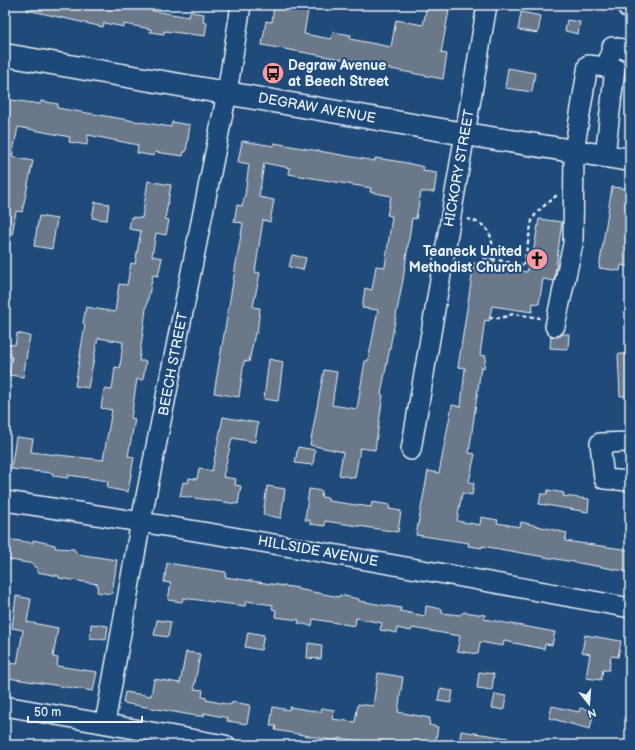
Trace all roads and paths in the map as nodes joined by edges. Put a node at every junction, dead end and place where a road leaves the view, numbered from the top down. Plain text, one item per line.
1 (241, 5) edge
2 (487, 5) edge
3 (630, 50) edge
4 (5, 55) edge
5 (607, 67) junction
6 (227, 93) junction
7 (465, 134) junction
8 (574, 151) junction
9 (604, 156) junction
10 (630, 160) edge
11 (560, 200) dead end
12 (451, 217) junction
13 (524, 265) junction
14 (528, 266) dead end
15 (490, 318) dead end
16 (555, 323) joint
17 (630, 442) edge
18 (411, 450) dead end
19 (630, 482) edge
20 (5, 501) edge
21 (141, 521) junction
22 (630, 608) edge
23 (5, 706) edge
24 (104, 723) junction
25 (225, 745) edge

1 - 6 street, BEECH STREET
2 - 7 street, HICKORY STREET
3 - 5 street
4 - 6 main road, DEGRAW AVENUE
5 - 8 street
5 - 9 street
6 - 7 main road, DEGRAW AVENUE
6 - 21 street, BEECH STREET
7 - 8 main road, DEGRAW AVENUE
7 - 12 street, HICKORY STREET
8 - 9 main road, DEGRAW AVENUE
8 - 16 street
9 - 10 main road, DEGRAW AVENUE
11 - 13 path
12 - 13 path
12 - 18 street, HICKORY STREET
13 - 14 path
15 - 16 path
17 - 19 street
20 - 21 street, HILLSIDE AVENUE
21 - 22 street, HILLSIDE AVENUE
21 - 24 street, BEECH STREET
23 - 24 street
24 - 25 street

